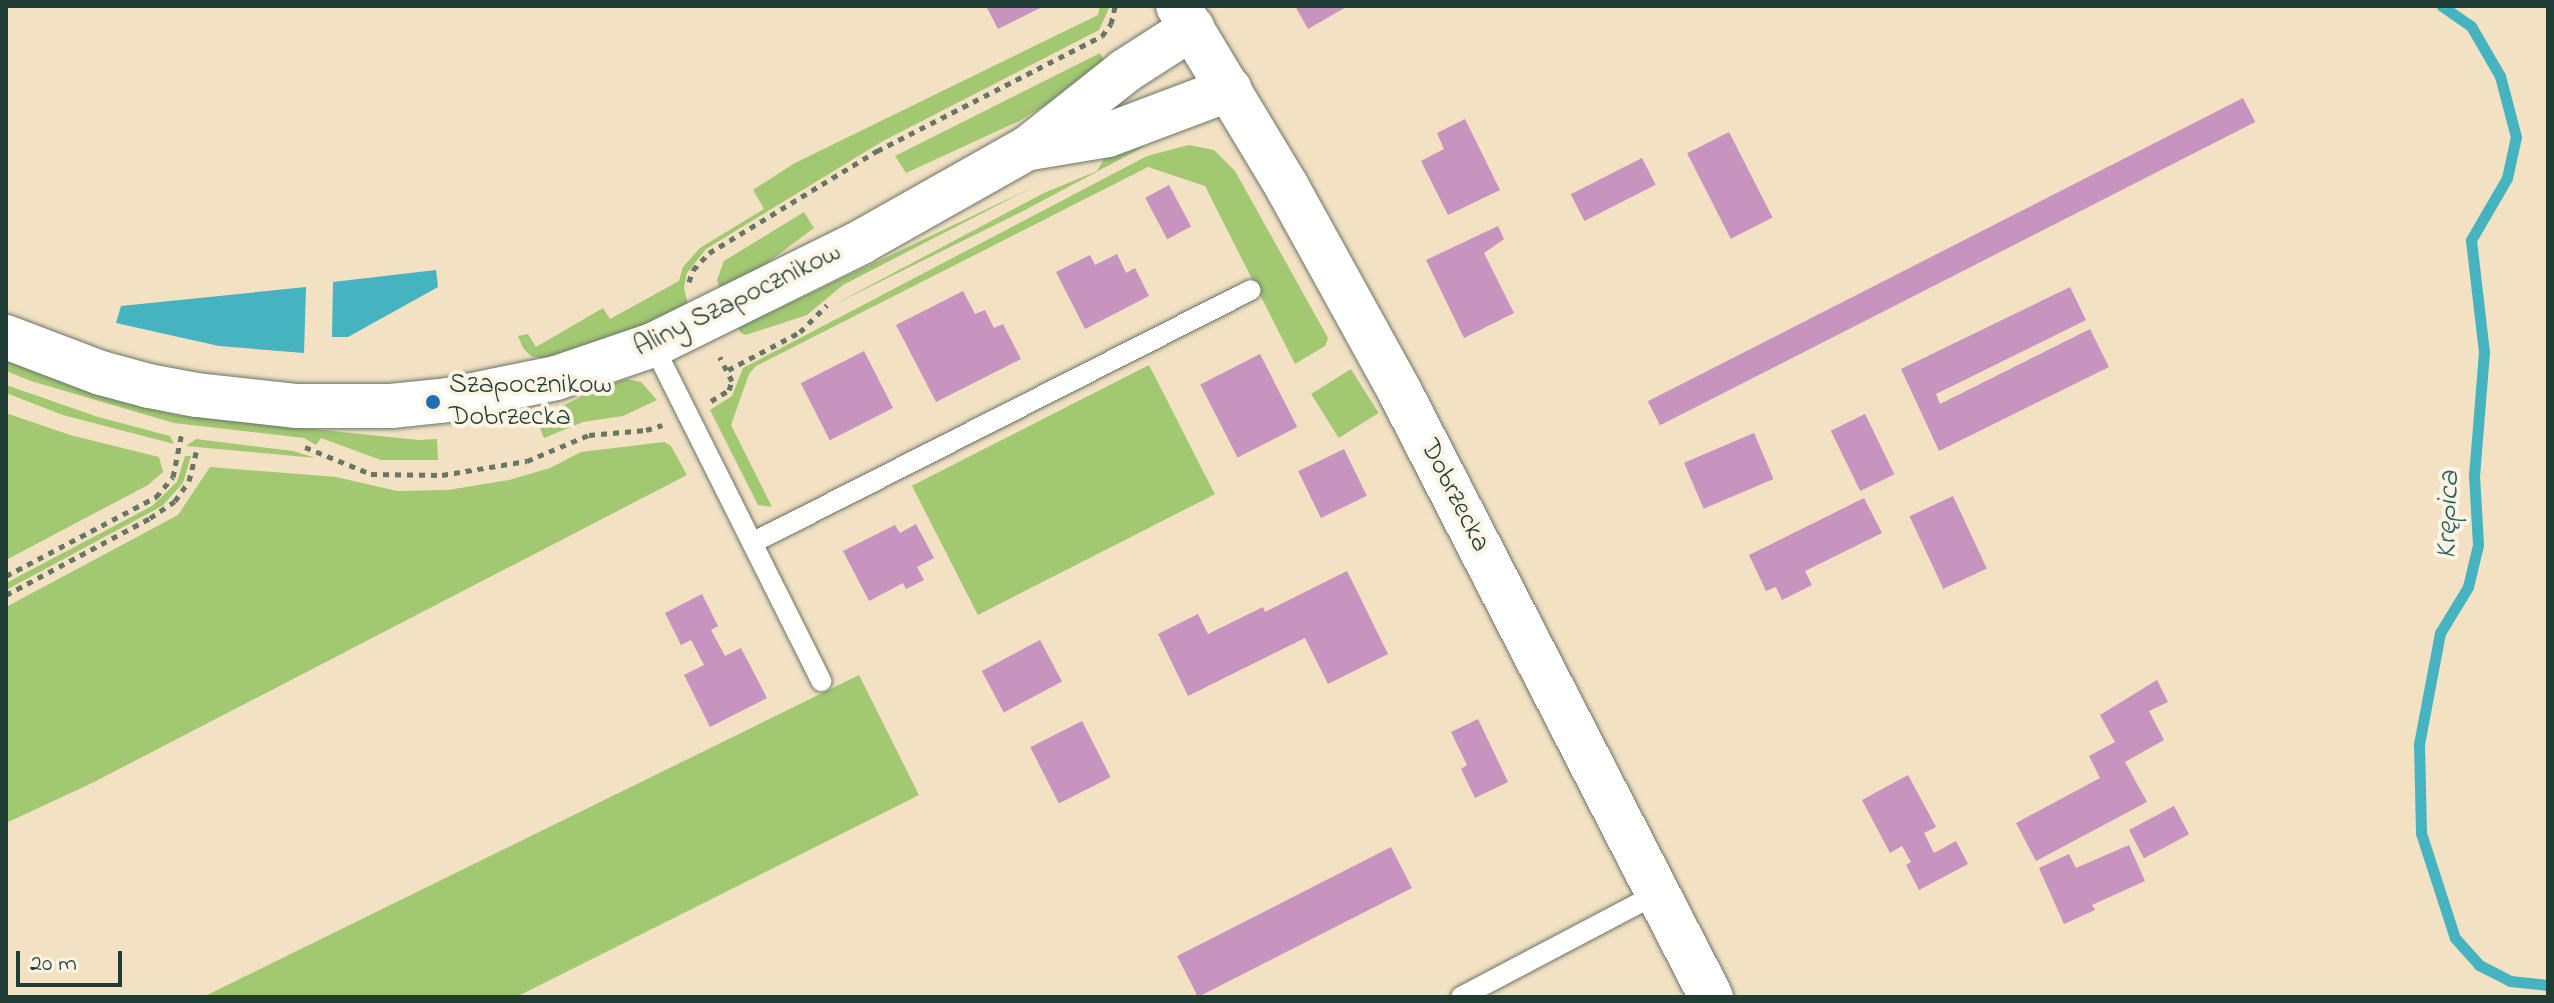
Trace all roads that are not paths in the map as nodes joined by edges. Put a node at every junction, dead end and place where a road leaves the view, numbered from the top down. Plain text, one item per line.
1 (1185, 17) edge
2 (1230, 89) junction
3 (1028, 148) junction
4 (1251, 290) dead end
5 (6, 337) edge
6 (653, 345) junction
7 (752, 543) junction
8 (821, 681) dead end
9 (1658, 893) junction
10 (1461, 997) edge
11 (1711, 997) edge

1 - 2 street, Dobrzecka
1 - 3 street, Aliny Szapocznikow
2 - 3 street, Aliny Szapocznikow
2 - 9 street, Dobrzecka
3 - 6 street, Aliny Szapocznikow
4 - 7 lane
5 - 6 street, Aliny Szapocznikow
6 - 7 lane
7 - 8 lane
9 - 10 lane
9 - 11 street, Dobrzecka

